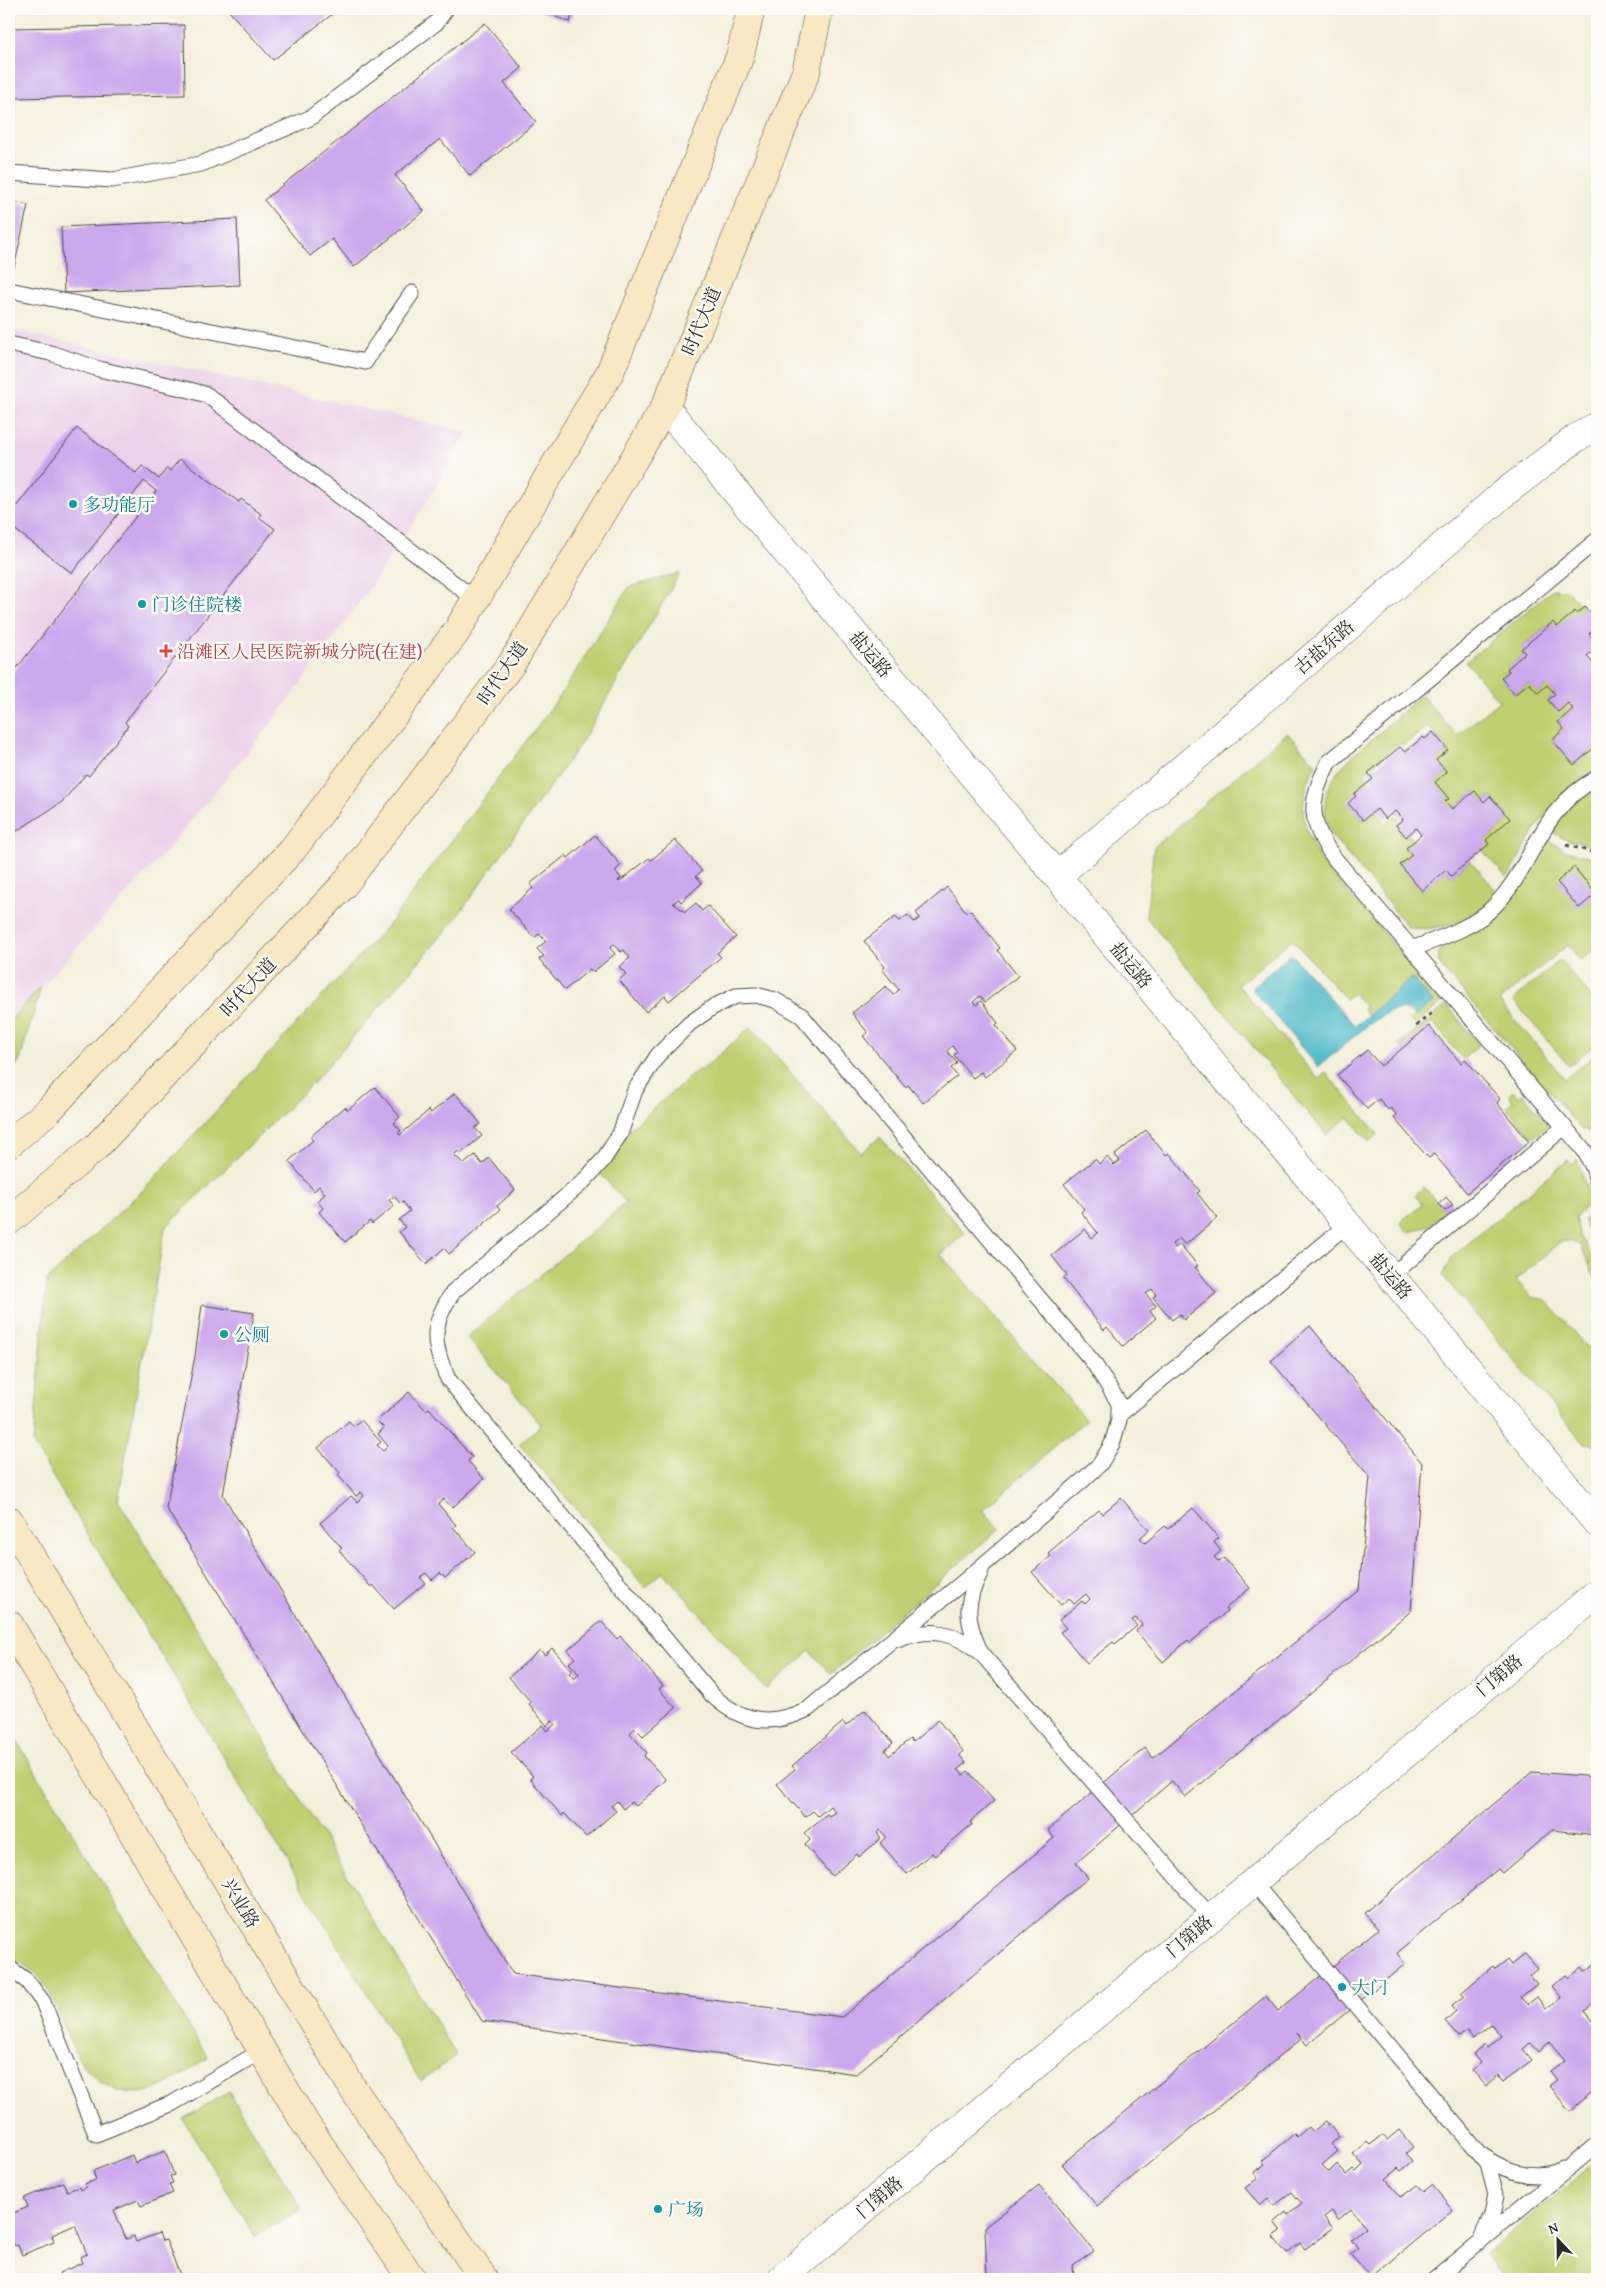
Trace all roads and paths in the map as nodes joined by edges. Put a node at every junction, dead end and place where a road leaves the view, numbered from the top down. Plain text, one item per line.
1 (446, 9) edge
2 (751, 9) edge
3 (819, 9) edge
4 (9, 173) edge
5 (9, 290) edge
6 (412, 293) dead end
7 (9, 344) edge
8 (665, 407) junction
9 (1597, 426) edge
10 (1597, 540) edge
11 (476, 600) junction
12 (1597, 778) edge
13 (1057, 876) junction
14 (1412, 949) junction
15 (1564, 1127) junction
16 (9, 1144) edge
17 (1592, 1155) edge
18 (1597, 1181) edge
19 (9, 1220) edge
20 (1348, 1224) junction
21 (1391, 1276) junction
22 (1119, 1415) junction
23 (9, 1520) edge
24 (1597, 1523) edge
25 (985, 1563) junction
26 (1597, 1593) edge
27 (9, 1624) edge
28 (887, 1645) junction
29 (980, 1652) junction
30 (1254, 1882) junction
31 (1211, 1918) junction
32 (9, 1968) edge
33 (263, 2050) junction
34 (1597, 2145) edge
35 (1480, 2155) junction
36 (1576, 2163) junction
37 (1479, 2242) junction
38 (412, 2279) edge
39 (484, 2279) edge
40 (781, 2279) edge
41 (1434, 2279) edge

1 - 4 lane
2 - 11 main road
3 - 8 main road, 时代大道
5 - 6 lane
7 - 11 lane
8 - 13 street, 盐运路
8 - 19 main road, 时代大道
9 - 13 street, 古盐东路
10 - 14 lane
11 - 16 main road
12 - 14 lane
13 - 20 street, 盐运路
14 - 15 lane
15 - 17 lane
15 - 21 lane
17 - 18 lane
20 - 21 street, 盐运路
20 - 22 lane
21 - 24 street, 盐运路
22 - 25 lane
22 - 28 lane
23 - 39 main road, 兴业路
25 - 28 lane
25 - 29 lane
26 - 30 street, 门第路
27 - 33 main road
28 - 29 lane
29 - 31 lane
30 - 31 street, 门第路
30 - 35 lane
31 - 40 street, 门第路
32 - 33 lane
33 - 38 main road
34 - 36 lane
35 - 36 lane
35 - 37 lane
36 - 37 lane
37 - 41 lane

